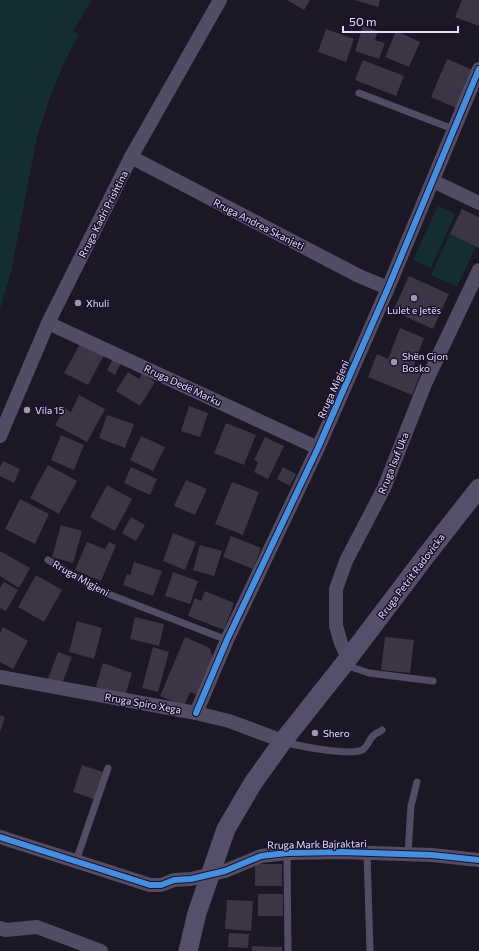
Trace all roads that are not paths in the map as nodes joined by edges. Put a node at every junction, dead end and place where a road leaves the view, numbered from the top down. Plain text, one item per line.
1 (220, 0) edge
2 (479, 69) edge
3 (359, 93) dead end
4 (453, 129) junction
5 (131, 157) junction
6 (433, 181) junction
7 (479, 203) edge
8 (479, 270) edge
9 (388, 288) junction
10 (48, 323) junction
11 (0, 436) edge
12 (318, 448) junction
13 (479, 488) edge
14 (48, 560) dead end
15 (227, 640) junction
16 (346, 662) junction
17 (0, 677) edge
18 (433, 681) dead end
19 (196, 713) junction
20 (382, 730) dead end
21 (283, 742) junction
22 (108, 768) dead end
23 (417, 782) dead end
24 (0, 837) edge
25 (287, 853) junction
26 (367, 853) junction
27 (408, 854) junction
28 (479, 860) edge
29 (76, 861) junction
30 (211, 874) junction
31 (0, 928) edge
32 (101, 951) edge
33 (188, 951) edge
34 (288, 951) edge
35 (370, 951) edge

1 - 5 street, Rruga Kadri Prishtina
2 - 4 street, Rruga Migjeni
3 - 4 lane
4 - 6 street, Rruga Migjeni
5 - 9 street, Rruga Andrea Skanjeti
5 - 10 street, Rruga Kadri Prishtina
6 - 7 street
6 - 9 street, Rruga Migjeni
8 - 16 street, Rruga Isuf Uka
9 - 12 street, Rruga Migjeni
10 - 11 street, Rruga Kadri Prishtina
10 - 12 street, Rruga Dedë Marku
12 - 15 street, Rruga Migjeni
13 - 16 main road, Rruga Petrit Radovicka
14 - 15 lane, Rruga Migjeni
15 - 19 street, Rruga Migjeni
16 - 18 lane
16 - 21 main road, Rruga Petrit Radovicka
17 - 19 street, Rruga Spiro Xega
19 - 21 street, Rruga Spiro Xega
20 - 21 lane
21 - 30 main road, Rruga Petrit Radovicka
22 - 29 lane
23 - 27 lane
24 - 29 street, Rruga Mark Bajraktari
25 - 26 street, Rruga Mark Bajraktari
25 - 30 street, Rruga Mark Bajraktari
25 - 34 lane, Rruga Mark Bajraktari
26 - 27 street, Rruga Mark Bajraktari
26 - 35 lane, Rruga Mark Bajraktari
27 - 28 street, Rruga Mark Bajraktari
29 - 30 street, Rruga Mark Bajraktari
30 - 33 main road, Rruga Petrit Radovicka
31 - 32 street

